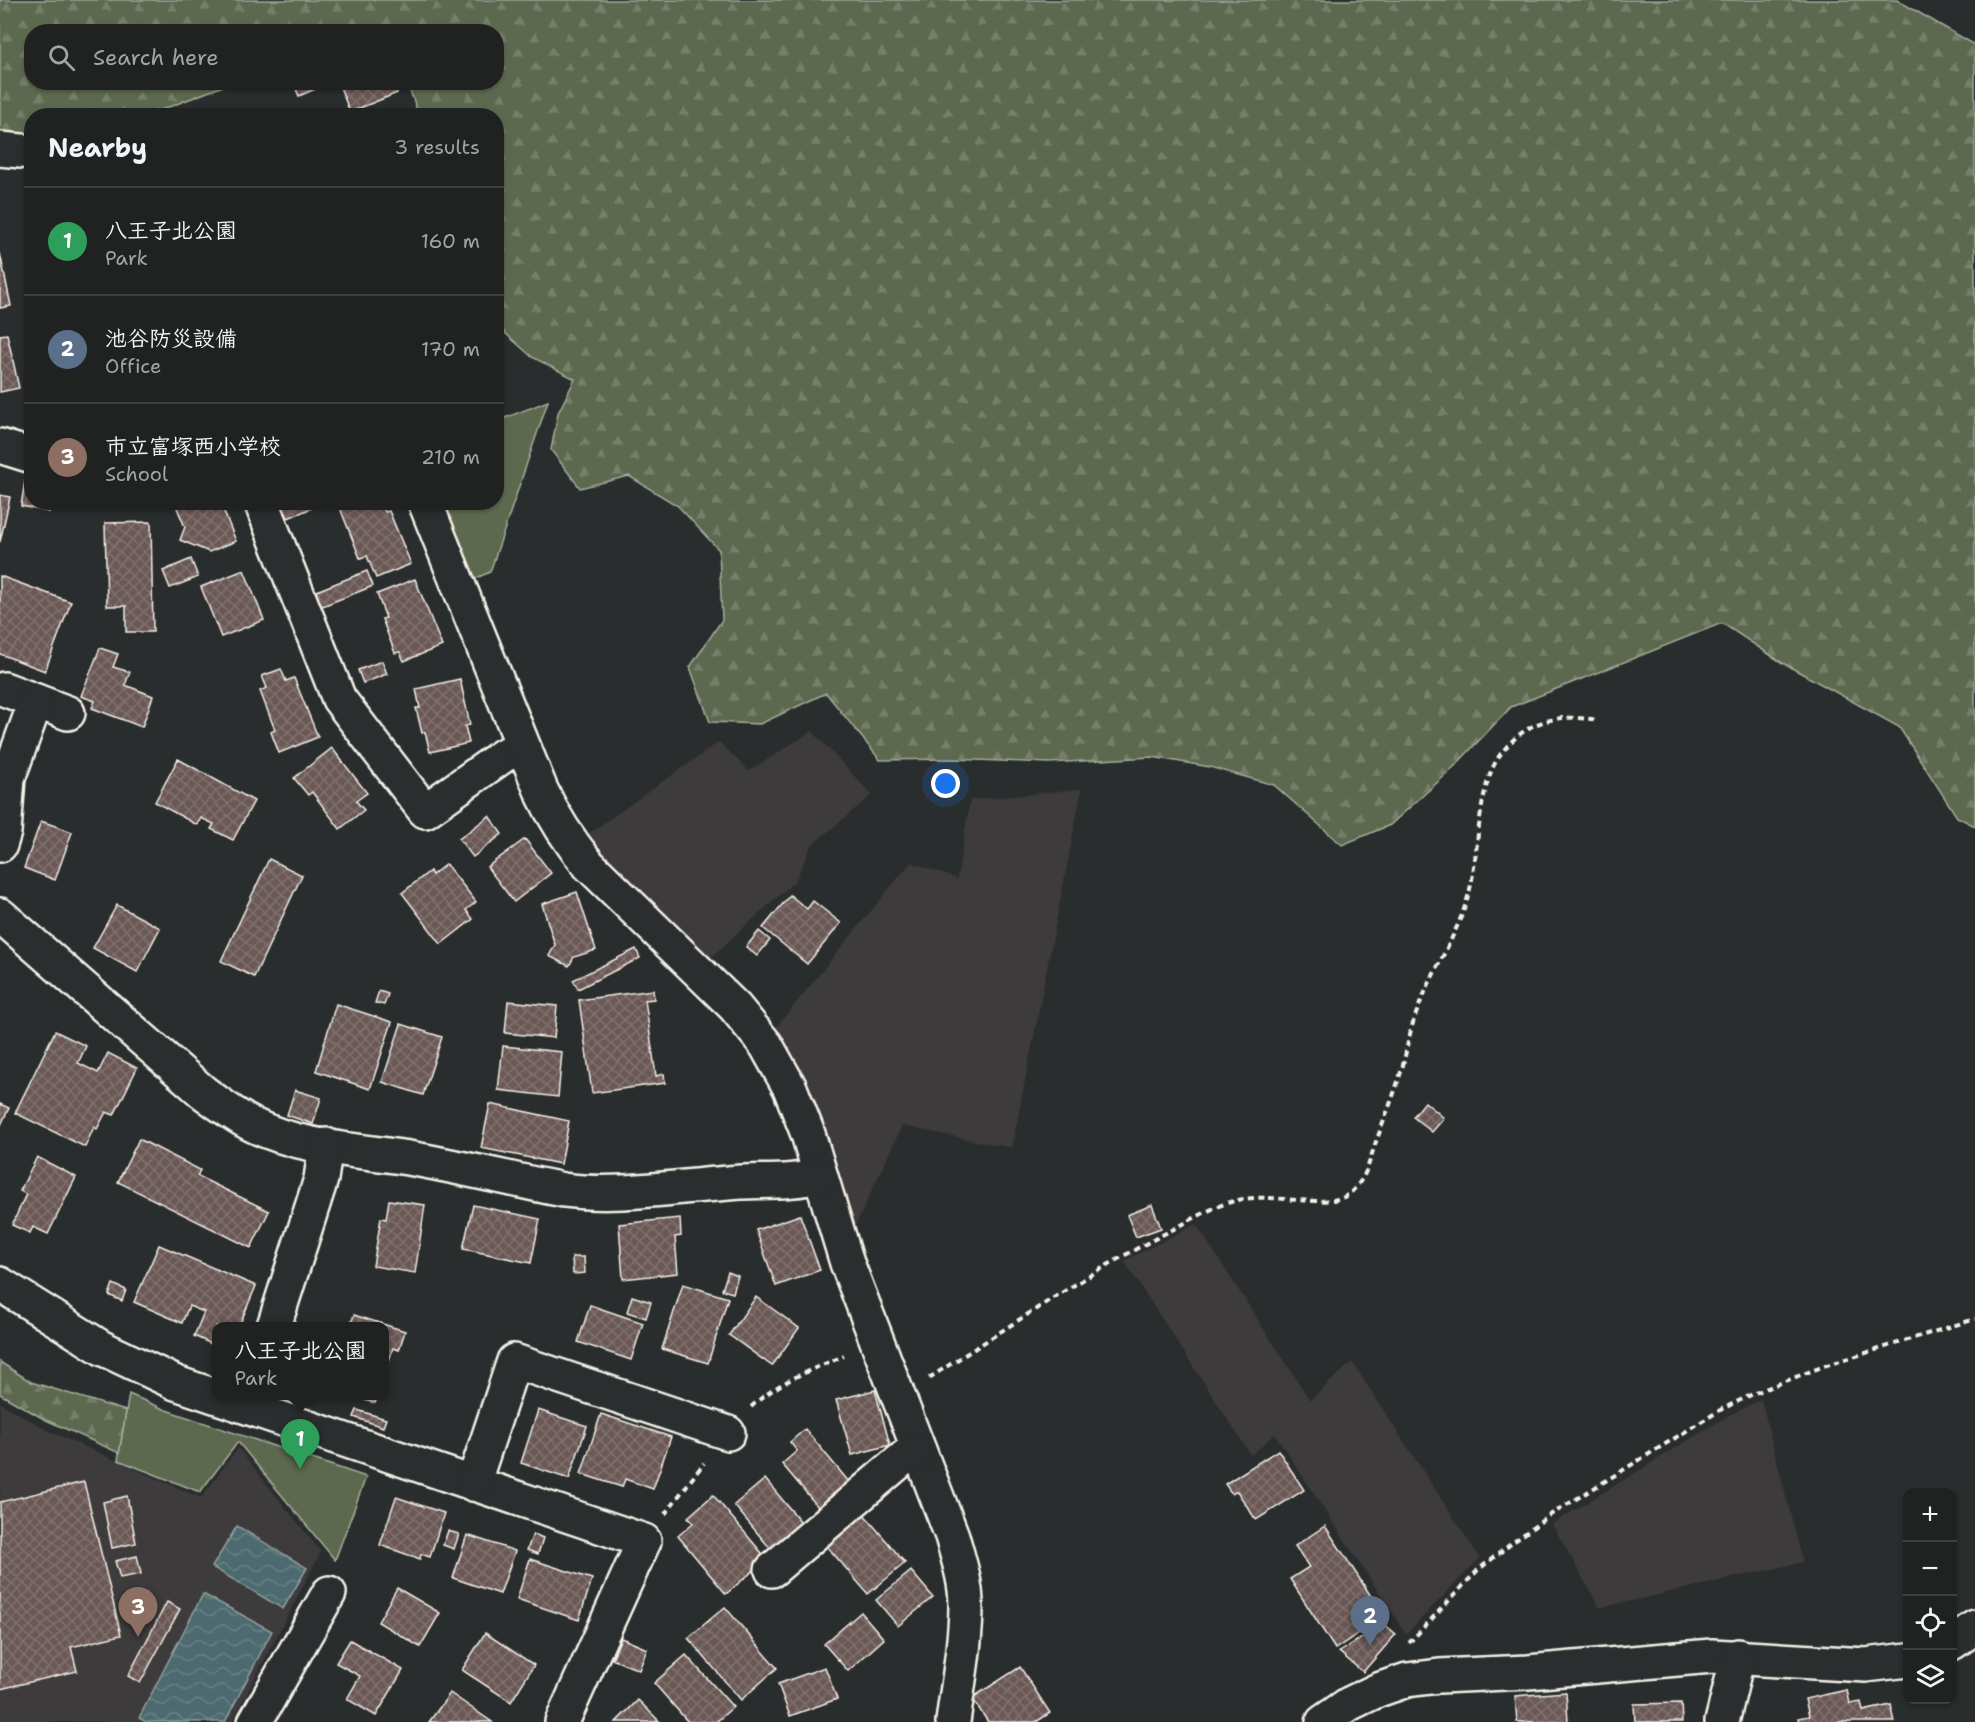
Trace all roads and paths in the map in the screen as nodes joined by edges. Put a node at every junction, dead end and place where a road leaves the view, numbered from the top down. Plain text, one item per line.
1 (0, 149) edge
2 (24, 151) edge
3 (0, 446) edge
4 (24, 454) edge
5 (264, 510) edge
6 (428, 510) edge
7 (4, 689) dead end
8 (36, 701) junction
9 (68, 713) dead end
10 (1597, 720) dead end
11 (523, 747) junction
12 (0, 845) edge
13 (0, 915) edge
14 (326, 1145) junction
15 (820, 1176) junction
16 (0, 1284) edge
17 (1975, 1319) edge
18 (275, 1322) edge
19 (212, 1392) edge
20 (899, 1397) junction
21 (250, 1401) edge
22 (728, 1433) dead end
23 (919, 1451) junction
24 (474, 1484) junction
25 (772, 1570) dead end
26 (329, 1593) dead end
27 (1975, 1627) edge
28 (1957, 1640) edge
29 (1738, 1656) junction
30 (1903, 1661) edge
31 (1378, 1690) junction
32 (255, 1722) edge
33 (562, 1722) edge
34 (953, 1722) edge
35 (1323, 1722) edge
36 (1722, 1722) edge

1 - 2 street
3 - 4 street
5 - 11 street
6 - 11 street
7 - 8 street
8 - 9 street
8 - 12 street
10 - 20 path
11 - 15 street
13 - 14 street
14 - 15 street
14 - 18 street
15 - 20 street
16 - 19 street
17 - 31 path
20 - 23 street
21 - 24 street
22 - 24 street
23 - 25 street
23 - 34 street
24 - 33 street
26 - 32 street
27 - 28 street
29 - 30 street
29 - 31 street
29 - 36 street
31 - 35 street

